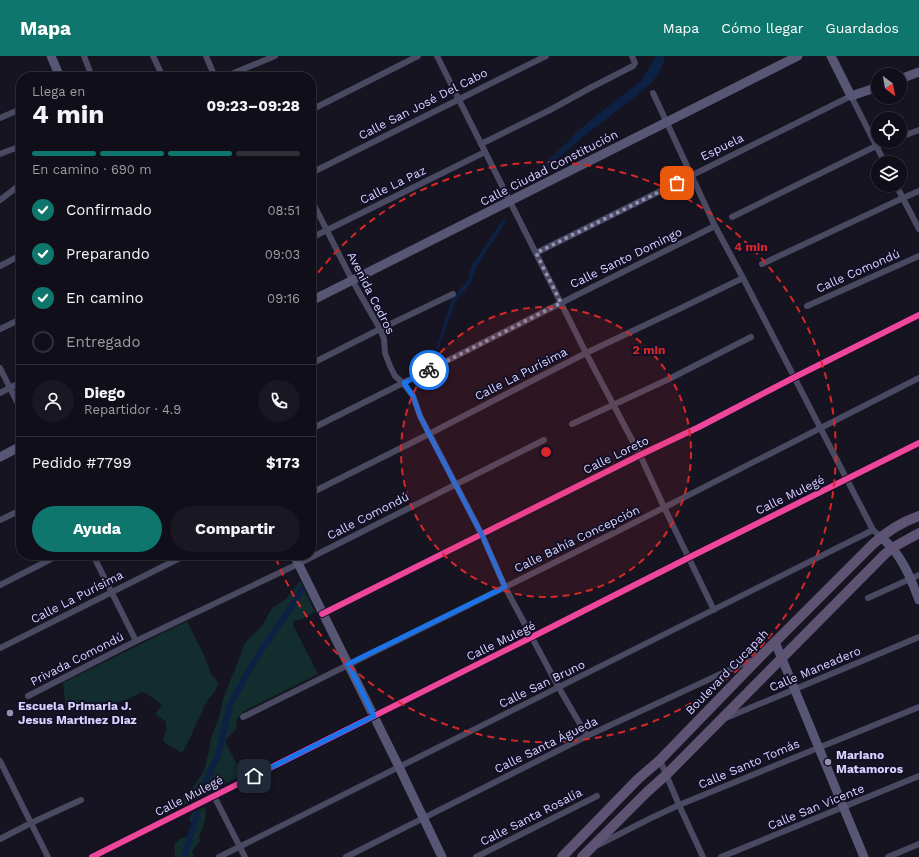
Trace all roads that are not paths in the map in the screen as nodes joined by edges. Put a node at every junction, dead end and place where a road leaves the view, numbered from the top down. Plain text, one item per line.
1 (51, 56) edge
2 (84, 56) edge
3 (154, 56) edge
4 (206, 56) edge
5 (275, 56) edge
6 (418, 56) edge
7 (437, 56) edge
8 (546, 56) edge
9 (632, 56) edge
10 (798, 56) edge
11 (831, 56) edge
12 (58, 72) edge
13 (90, 72) edge
14 (160, 72) edge
15 (213, 72) edge
16 (236, 72) edge
17 (919, 72) edge
18 (907, 76) edge
19 (871, 89) edge
20 (653, 93) dead end
21 (851, 96) junction
22 (458, 99) junction
23 (316, 107) edge
24 (16, 111) edge
25 (0, 118) edge
26 (666, 122) junction
27 (919, 130) edge
28 (907, 134) edge
29 (871, 136) edge
30 (481, 144) junction
31 (16, 148) edge
32 (872, 148) edge
33 (485, 152) junction
34 (0, 154) edge
35 (316, 170) edge
36 (691, 176) junction
37 (16, 188) edge
38 (919, 191) edge
39 (900, 192) edge
40 (903, 198) junction
41 (0, 200) edge
42 (510, 201) junction
43 (316, 209) edge
44 (732, 217) dead end
45 (715, 226) junction
46 (919, 229) edge
47 (327, 230) junction
48 (316, 236) edge
49 (536, 253) junction
50 (919, 256) edge
51 (16, 258) edge
52 (762, 264) dead end
53 (0, 266) edge
54 (743, 278) junction
55 (352, 280) junction
56 (452, 294) dead end
57 (316, 298) edge
58 (561, 303) junction
59 (807, 306) dead end
60 (919, 315) edge
61 (16, 321) edge
62 (0, 329) edge
63 (380, 329) junction
64 (751, 337) dead end
65 (586, 353) junction
66 (316, 361) edge
67 (0, 368) edge
68 (795, 377) junction
69 (919, 378) edge
70 (404, 383) junction
71 (16, 385) edge
72 (10, 388) junction
73 (0, 393) edge
74 (16, 400) edge
75 (613, 405) junction
76 (572, 424) dead end
77 (316, 427) edge
78 (820, 428) junction
79 (429, 434) junction
80 (544, 440) dead end
81 (919, 443) edge
82 (16, 449) edge
83 (640, 455) junction
84 (0, 457) edge
85 (847, 479) junction
86 (455, 484) junction
87 (316, 490) edge
88 (664, 507) junction
89 (16, 512) edge
90 (919, 516) edge
91 (0, 520) edge
92 (919, 533) edge
93 (877, 534) junction
94 (482, 535) junction
95 (892, 548) junction
96 (316, 555) edge
97 (688, 558) junction
98 (49, 560) edge
99 (96, 560) edge
100 (176, 560) edge
101 (296, 560) edge
102 (306, 560) edge
103 (298, 564) junction
104 (915, 576) edge
105 (0, 585) edge
106 (505, 587) junction
107 (112, 592) junction
108 (868, 598) dead end
109 (919, 600) edge
110 (714, 610) junction
111 (322, 614) junction
112 (532, 637) junction
113 (919, 637) edge
114 (136, 641) junction
115 (775, 642) junction
116 (0, 648) edge
117 (759, 658) junction
118 (782, 659) junction
119 (348, 664) junction
120 (559, 688) junction
121 (794, 689) junction
122 (28, 696) dead end
123 (919, 707) edge
124 (374, 716) junction
125 (243, 717) dead end
126 (720, 720) junction
127 (586, 736) junction
128 (818, 748) junction
129 (660, 760) junction
130 (0, 761) edge
131 (399, 767) junction
132 (3, 774) edge
133 (666, 775) junction
134 (919, 776) edge
135 (638, 779) junction
136 (647, 792) junction
137 (214, 796) junction
138 (597, 796) dead end
139 (81, 800) dead end
140 (679, 805) junction
141 (843, 808) junction
142 (424, 818) junction
143 (31, 823) junction
144 (0, 839) edge
145 (919, 844) edge
146 (240, 847) junction
147 (591, 848) junction
148 (48, 857) edge
149 (92, 857) edge
150 (219, 857) edge
151 (245, 857) edge
152 (346, 857) edge
153 (442, 857) edge
154 (476, 857) edge
155 (562, 857) edge
156 (582, 857) edge
157 (703, 857) edge
158 (721, 857) edge
159 (864, 857) edge
160 (888, 857) edge

1 - 12 street
2 - 13 street
3 - 14 street
4 - 15 street
5 - 16 street
6 - 23 street
7 - 22 street
8 - 22 street, Calle San José Del Cabo
9 - 30 street
10 - 26 street, Calle Ciudad Constitución
11 - 21 street
17 - 18 street
19 - 21 street, Espuela
20 - 26 street
21 - 29 street
21 - 36 street, Espuela
22 - 30 street
22 - 35 street, Calle San José Del Cabo
24 - 25 street
26 - 36 street
26 - 42 street, Calle Ciudad Constitución
27 - 28 street
30 - 33 street
31 - 34 street
32 - 44 street
33 - 42 street
33 - 47 street, Calle La Paz
36 - 45 street
36 - 49 street, Espuela
37 - 41 street
38 - 40 street
39 - 40 street
40 - 46 street
40 - 52 street
42 - 49 street
42 - 55 street, Calle Ciudad Constitución
43 - 47 street, Avenida Cedros
45 - 54 street
45 - 58 street, Calle Santo Domingo
47 - 48 street, Calle La Paz
47 - 55 street, Avenida Cedros
49 - 58 street
50 - 59 street, Calle Comondú
51 - 53 street
54 - 65 street, Calle La Purísima
54 - 68 street
55 - 57 street, Calle Ciudad Constitución
55 - 63 street, Avenida Cedros
56 - 63 street
58 - 65 street
58 - 70 street, Calle Santo Domingo
60 - 68 street, Calle Loreto
61 - 62 street
63 - 66 street
63 - 70 street, Avenida Cedros
64 - 75 street
65 - 75 street
65 - 79 street, Calle La Purísima
67 - 72 street
68 - 78 street
68 - 83 street, Calle Loreto
69 - 78 street, Calle Bahía Concepción
70 - 77 street, Calle Santo Domingo
70 - 79 street, Avenida Cedros
71 - 72 street
72 - 73 street
72 - 74 street
75 - 76 street
75 - 83 street
78 - 85 street
78 - 88 street, Calle Bahía Concepción
79 - 86 street, Avenida Cedros
79 - 87 street, Calle La Purísima
80 - 86 street, Calle Comondú
81 - 85 street, Calle Mulegé
82 - 84 street
83 - 88 street
83 - 94 street, Calle Loreto
85 - 93 street
85 - 97 street, Calle Mulegé
86 - 94 street, Avenida Cedros
86 - 96 street, Calle Comondú
88 - 97 street
88 - 106 street, Calle Bahía Concepción
89 - 91 street
90 - 93 main road, Boulevard Cucapah
92 - 95 main road
93 - 95 street
93 - 110 street, Calle San Bruno
93 - 115 main road, Boulevard Cucapah
94 - 106 street, Avenida Cedros
94 - 111 street, Calle Loreto
95 - 104 street
95 - 118 main road
97 - 110 street
97 - 112 street, Calle Mulegé
98 - 105 street
99 - 107 street
100 - 107 street, Calle La Purísima
101 - 103 street
102 - 103 street, Calle Comondú
103 - 111 street
103 - 114 street, Calle Comondú
104 - 108 street
104 - 109 street
106 - 112 street, Avenida Cedros
106 - 119 street, Calle Bahía Concepción
107 - 114 street
107 - 116 street, Calle La Purísima
110 - 120 street, Calle San Bruno
111 - 119 street
112 - 120 street, Avenida Cedros
112 - 124 street, Calle Mulegé
113 - 121 street, Calle Maneadero
114 - 122 street, Privada Comondú
115 - 117 main road, Boulevard Cucapah
115 - 118 street
117 - 127 street, Calle Santa Águeda
117 - 129 main road, Boulevard Cucapah
118 - 121 street
118 - 126 main road
119 - 124 street
119 - 125 street, Calle Bahía Concepción
120 - 127 street, Avenida Cedros
120 - 131 street, Calle San Bruno
121 - 126 street, Calle Maneadero
121 - 128 street
123 - 128 street, Calle Santo Tomás
124 - 131 street
124 - 137 street, Calle Mulegé
126 - 133 main road
127 - 142 street, Calle Santa Águeda
128 - 140 street, Calle Santo Tomás
128 - 141 street
129 - 133 street
129 - 135 main road, Boulevard Cucapah
130 - 132 street
131 - 142 street
131 - 146 street, Calle San Bruno
132 - 143 street
133 - 136 main road
133 - 140 street
134 - 141 street, Calle San Vicente
135 - 136 main road
135 - 155 main road, Boulevard Cucapah
136 - 147 main road
137 - 146 street
137 - 149 street, Calle Mulegé
138 - 154 street, Calle Santa Rosalía
139 - 143 street
140 - 147 street, Calle Santo Tomás
140 - 157 street
141 - 158 street, Calle San Vicente
141 - 159 street
142 - 152 street, Calle Santa Águeda
142 - 153 street
143 - 144 street
143 - 148 street
145 - 160 street
146 - 150 street, Calle San Bruno
146 - 151 street
147 - 156 main road

